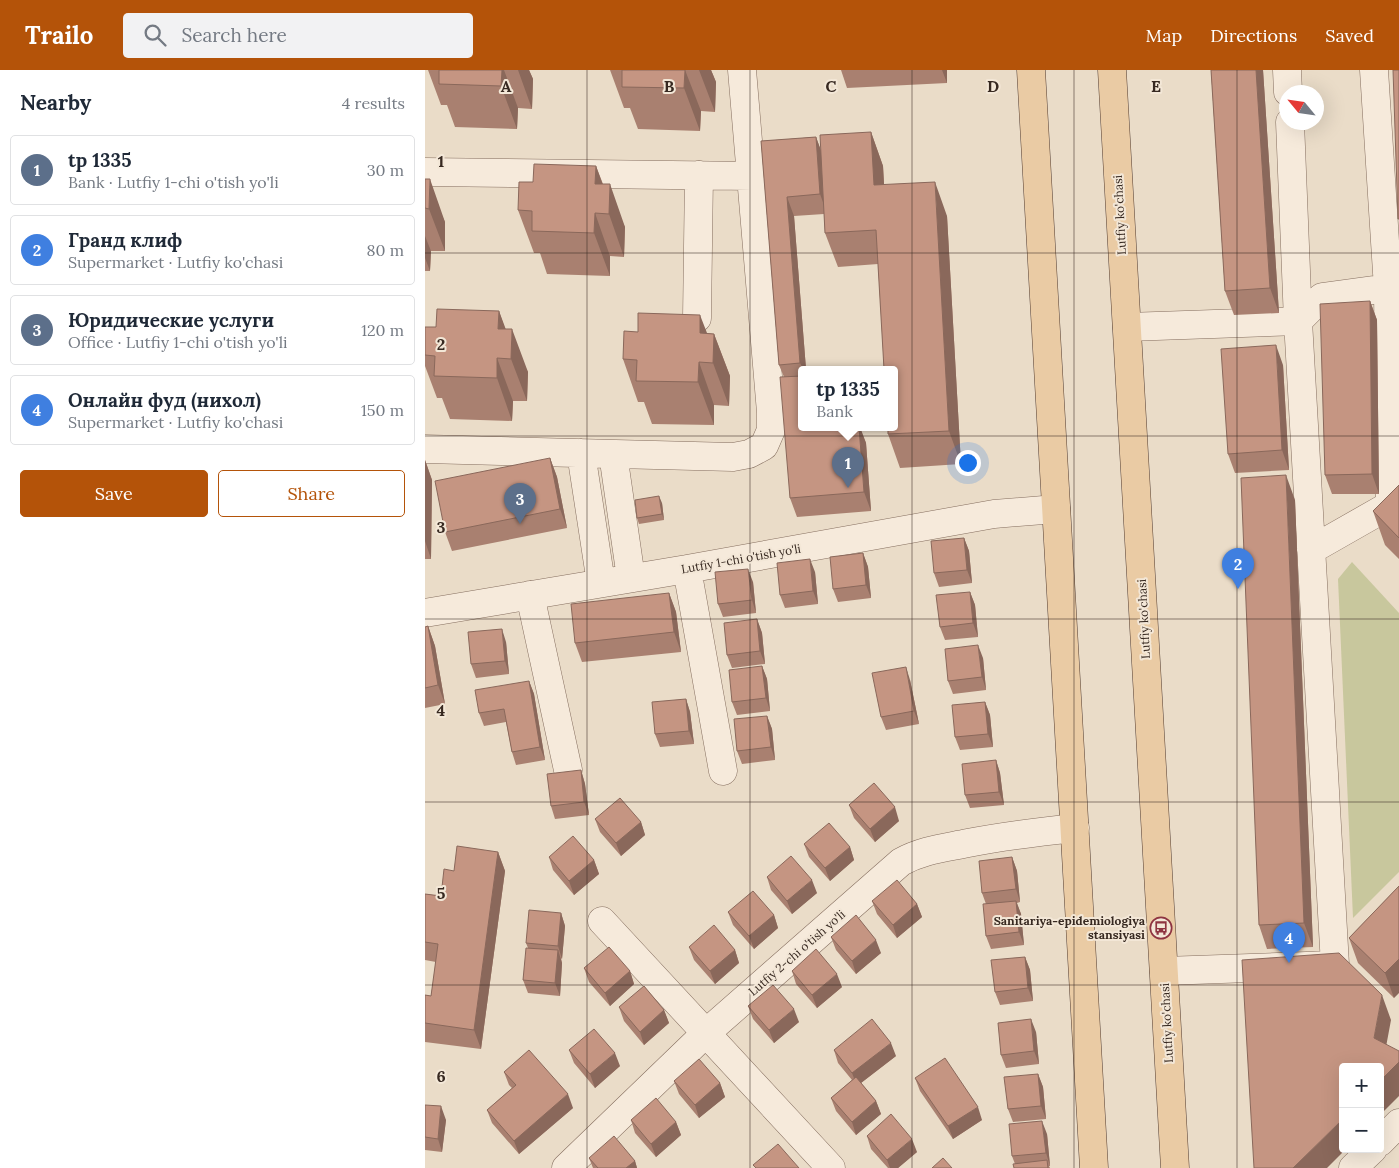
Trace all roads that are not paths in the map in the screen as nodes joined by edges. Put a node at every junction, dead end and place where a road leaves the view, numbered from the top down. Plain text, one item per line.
1 (742, 70) edge
2 (1031, 70) edge
3 (1112, 70) edge
4 (1287, 70) edge
5 (1375, 70) edge
6 (1288, 85) edge
7 (1289, 130) edge
8 (425, 172) edge
9 (699, 175) junction
10 (752, 176) junction
11 (1394, 289) edge
12 (697, 318) edge
13 (1297, 321) junction
14 (1127, 327) junction
15 (425, 449) edge
16 (581, 453) junction
17 (613, 454) junction
18 (1057, 510) junction
19 (1311, 550) junction
20 (687, 569) junction
21 (631, 578) junction
22 (601, 583) junction
23 (530, 595) junction
24 (425, 613) edge
25 (568, 770) edge
26 (723, 771) dead end
27 (1075, 828) junction
28 (602, 921) dead end
29 (1164, 971) junction
30 (706, 1034) junction
31 (1399, 1123) edge
32 (1384, 1138) edge
33 (1369, 1153) edge
34 (566, 1168) edge
35 (831, 1168) edge
36 (1094, 1168) edge
37 (1175, 1168) edge
38 (1353, 1168) edge

1 - 10 street
2 - 18 main road
3 - 14 main road, Lutfiy ko'chasi
4 - 6 street
5 - 11 street
7 - 13 street
8 - 9 street
9 - 10 street
9 - 12 street
10 - 17 street
11 - 13 street
11 - 19 street
13 - 14 street
13 - 19 street
14 - 29 main road, Lutfiy ko'chasi
15 - 16 street
16 - 17 street
16 - 22 street
17 - 21 street
18 - 20 street, Lutfiy 1-chi o'tish yo'li
18 - 27 main road
19 - 29 street
20 - 21 street, Lutfiy 1-chi o'tish yo'li
20 - 26 street
21 - 22 street, Lutfiy 1-chi o'tish yo'li
22 - 23 street, Lutfiy 1-chi o'tish yo'li
23 - 24 street, Lutfiy 1-chi o'tish yo'li
23 - 25 street
27 - 30 street, Lutfiy 2-chi o'tish yo'li
27 - 36 main road
28 - 30 street
29 - 37 main road, Lutfiy ko'chasi
30 - 34 street, Lutfiy 2-chi o'tish yo'li
30 - 35 street
31 - 32 street
33 - 38 street

